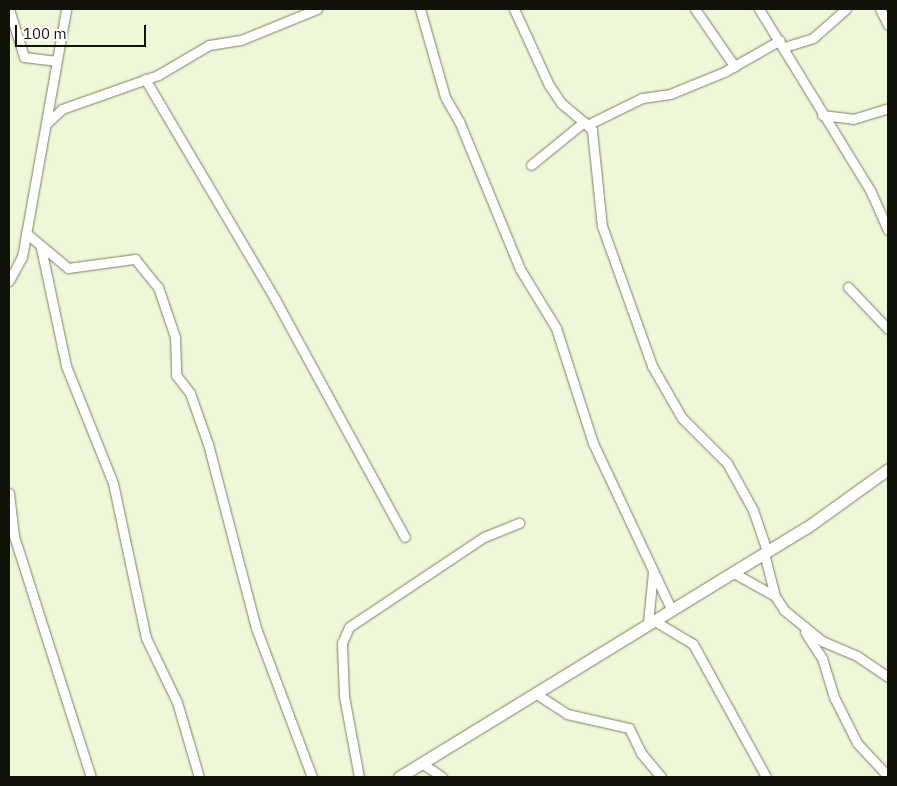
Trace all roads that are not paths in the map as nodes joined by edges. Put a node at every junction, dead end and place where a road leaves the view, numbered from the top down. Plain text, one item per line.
1 (9, 9) edge
2 (66, 9) edge
3 (317, 9) edge
4 (420, 9) edge
5 (514, 9) edge
6 (695, 9) edge
7 (759, 9) edge
8 (846, 9) edge
9 (880, 9) edge
10 (888, 25) edge
11 (782, 44) junction
12 (55, 60) junction
13 (735, 67) junction
14 (145, 79) junction
15 (888, 108) edge
16 (822, 115) junction
17 (46, 124) junction
18 (586, 124) junction
19 (531, 165) dead end
20 (888, 230) edge
21 (26, 233) junction
22 (41, 247) junction
23 (9, 281) edge
24 (848, 287) dead end
25 (888, 329) edge
26 (888, 470) edge
27 (9, 493) edge
28 (519, 523) dead end
29 (405, 537) dead end
30 (766, 552) junction
31 (653, 572) junction
32 (732, 572) junction
33 (775, 596) junction
34 (671, 609) junction
35 (651, 621) junction
36 (797, 622) junction
37 (888, 677) edge
38 (535, 693) junction
39 (423, 764) junction
40 (888, 776) edge
41 (91, 777) edge
42 (198, 777) edge
43 (312, 777) edge
44 (359, 777) edge
45 (399, 777) edge
46 (442, 777) edge
47 (662, 777) edge
48 (766, 777) edge

1 - 12 street
2 - 12 street
3 - 14 street
4 - 31 street
5 - 18 street
6 - 13 street
7 - 11 street
8 - 11 street
9 - 10 street
11 - 13 street
11 - 16 street
12 - 17 street
13 - 18 street
14 - 17 street
14 - 29 street
15 - 16 street
16 - 20 street
17 - 21 street
18 - 19 street
18 - 30 street
21 - 22 street
21 - 23 street
22 - 42 street
22 - 43 street
24 - 25 street
26 - 30 main road
27 - 41 street
28 - 44 street
30 - 32 main road
30 - 33 street
31 - 34 street
31 - 35 street
32 - 33 street
32 - 34 main road
33 - 36 street
34 - 35 main road
35 - 38 main road
35 - 48 street
36 - 37 street
36 - 40 street
38 - 39 main road
38 - 47 street
39 - 45 main road
39 - 46 street

